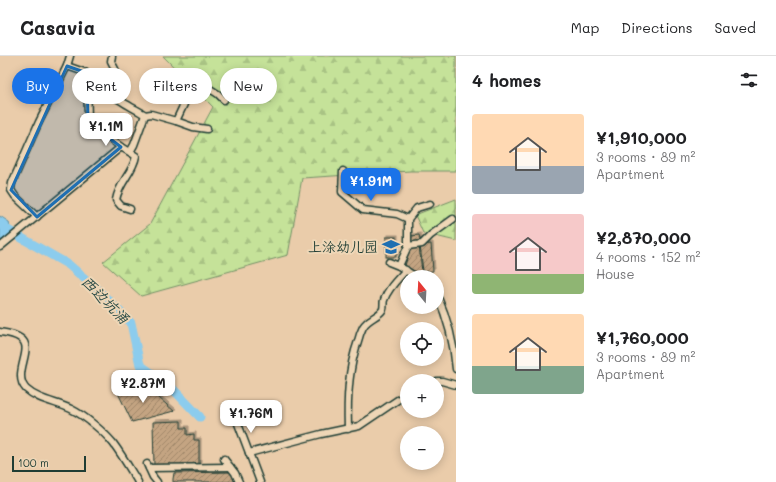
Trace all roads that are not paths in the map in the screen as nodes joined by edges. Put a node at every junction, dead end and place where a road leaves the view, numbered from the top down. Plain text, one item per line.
1 (70, 56) edge
2 (112, 56) edge
3 (67, 66) junction
4 (220, 96) edge
5 (145, 115) junction
6 (176, 121) junction
7 (207, 129) dead end
8 (121, 147) junction
9 (130, 152) junction
10 (343, 171) dead end
11 (430, 204) dead end
12 (130, 209) dead end
13 (37, 217) junction
14 (408, 219) junction
15 (453, 219) dead end
16 (408, 246) junction
17 (0, 248) edge
18 (389, 262) dead end
19 (399, 266) junction
20 (406, 270) edge
21 (400, 277) edge
22 (444, 313) edge
23 (0, 332) edge
24 (456, 369) edge
25 (444, 382) edge
26 (456, 385) edge
27 (400, 398) edge
28 (236, 421) dead end
29 (348, 429) junction
30 (249, 453) junction
31 (224, 459) dead end
32 (230, 467) junction
33 (138, 482) edge
34 (157, 482) edge
35 (238, 482) edge
36 (260, 482) edge

1 - 3 street
2 - 5 street
3 - 8 street
3 - 13 street
4 - 6 street
5 - 6 street
5 - 9 street
6 - 7 street
8 - 9 street
8 - 13 street
9 - 12 street
10 - 14 street
11 - 14 street
13 - 17 street
14 - 16 street
15 - 16 street
16 - 19 street
18 - 19 street
19 - 20 street
21 - 29 street
22 - 24 street
23 - 33 street
25 - 26 street
27 - 29 street
28 - 30 street
29 - 30 street
30 - 36 street
31 - 32 street
32 - 34 street
32 - 35 street

